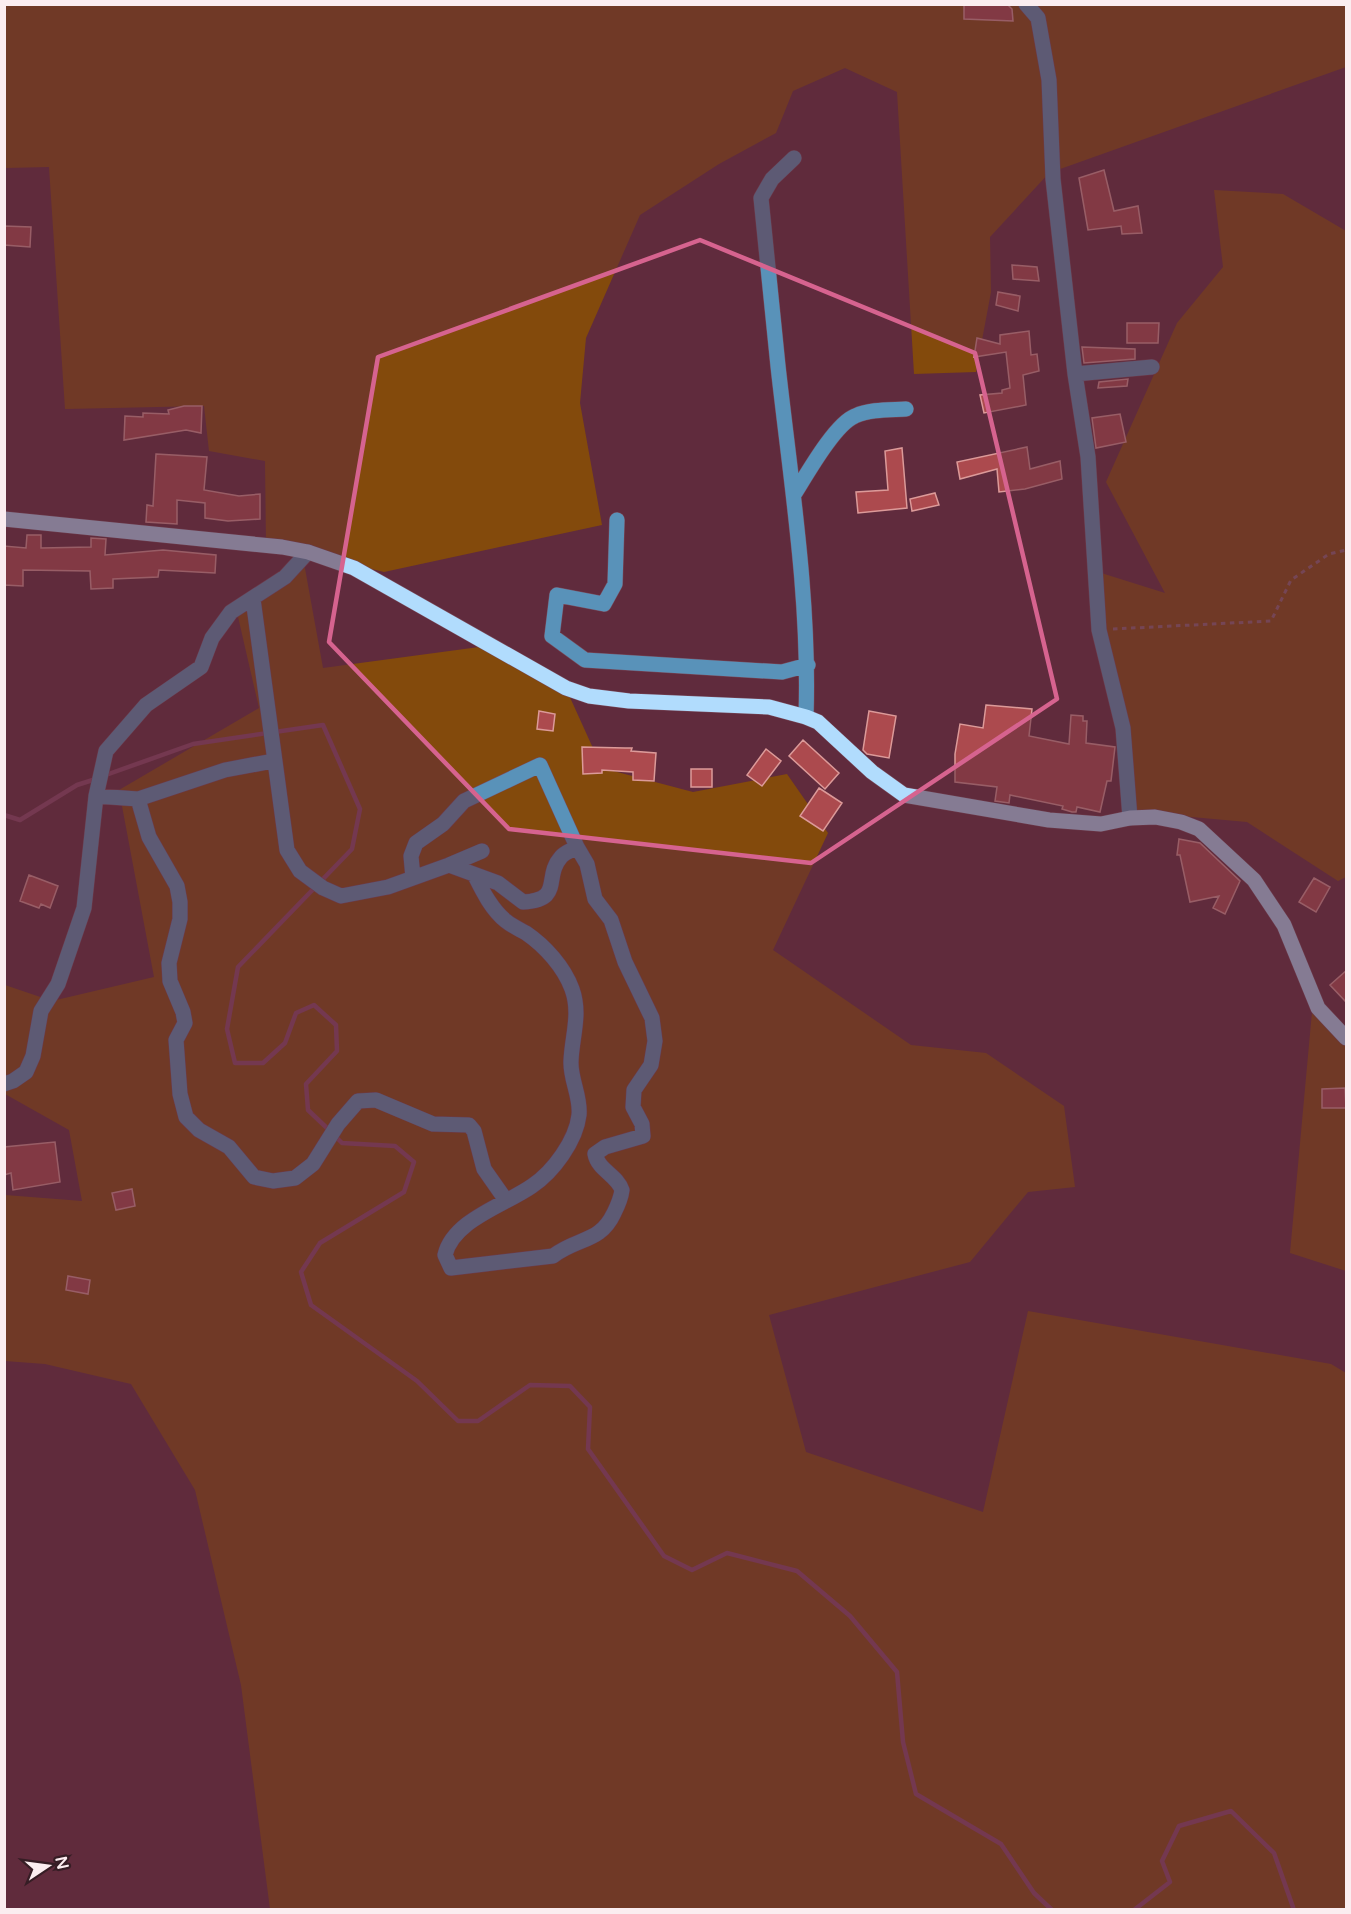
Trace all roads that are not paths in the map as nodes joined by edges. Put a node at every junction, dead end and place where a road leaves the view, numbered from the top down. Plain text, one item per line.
1 (1026, 4) edge
2 (794, 158) dead end
3 (1152, 367) dead end
4 (1075, 374) junction
5 (906, 410) dead end
6 (795, 493) junction
7 (4, 519) edge
8 (617, 520) dead end
9 (308, 552) junction
10 (253, 599) junction
11 (808, 665) junction
12 (806, 717) junction
13 (273, 762) junction
14 (97, 791) junction
15 (138, 799) junction
16 (1130, 818) junction
17 (577, 847) junction
18 (482, 851) dead end
19 (449, 865) junction
20 (475, 876) junction
21 (413, 878) junction
22 (1347, 1038) edge
23 (4, 1084) edge
24 (505, 1199) junction

1 - 4 street
2 - 6 street
3 - 4 street
4 - 16 street
5 - 6 street
6 - 11 street
7 - 9 main road
8 - 11 street
9 - 10 street
9 - 12 main road
10 - 13 street
10 - 14 street
11 - 12 street
12 - 16 main road
13 - 15 street
13 - 21 street
14 - 15 street
14 - 23 street
15 - 24 street
16 - 22 main road
17 - 20 street
17 - 21 street
17 - 24 street
18 - 19 street
19 - 20 street
19 - 21 street
20 - 24 street

